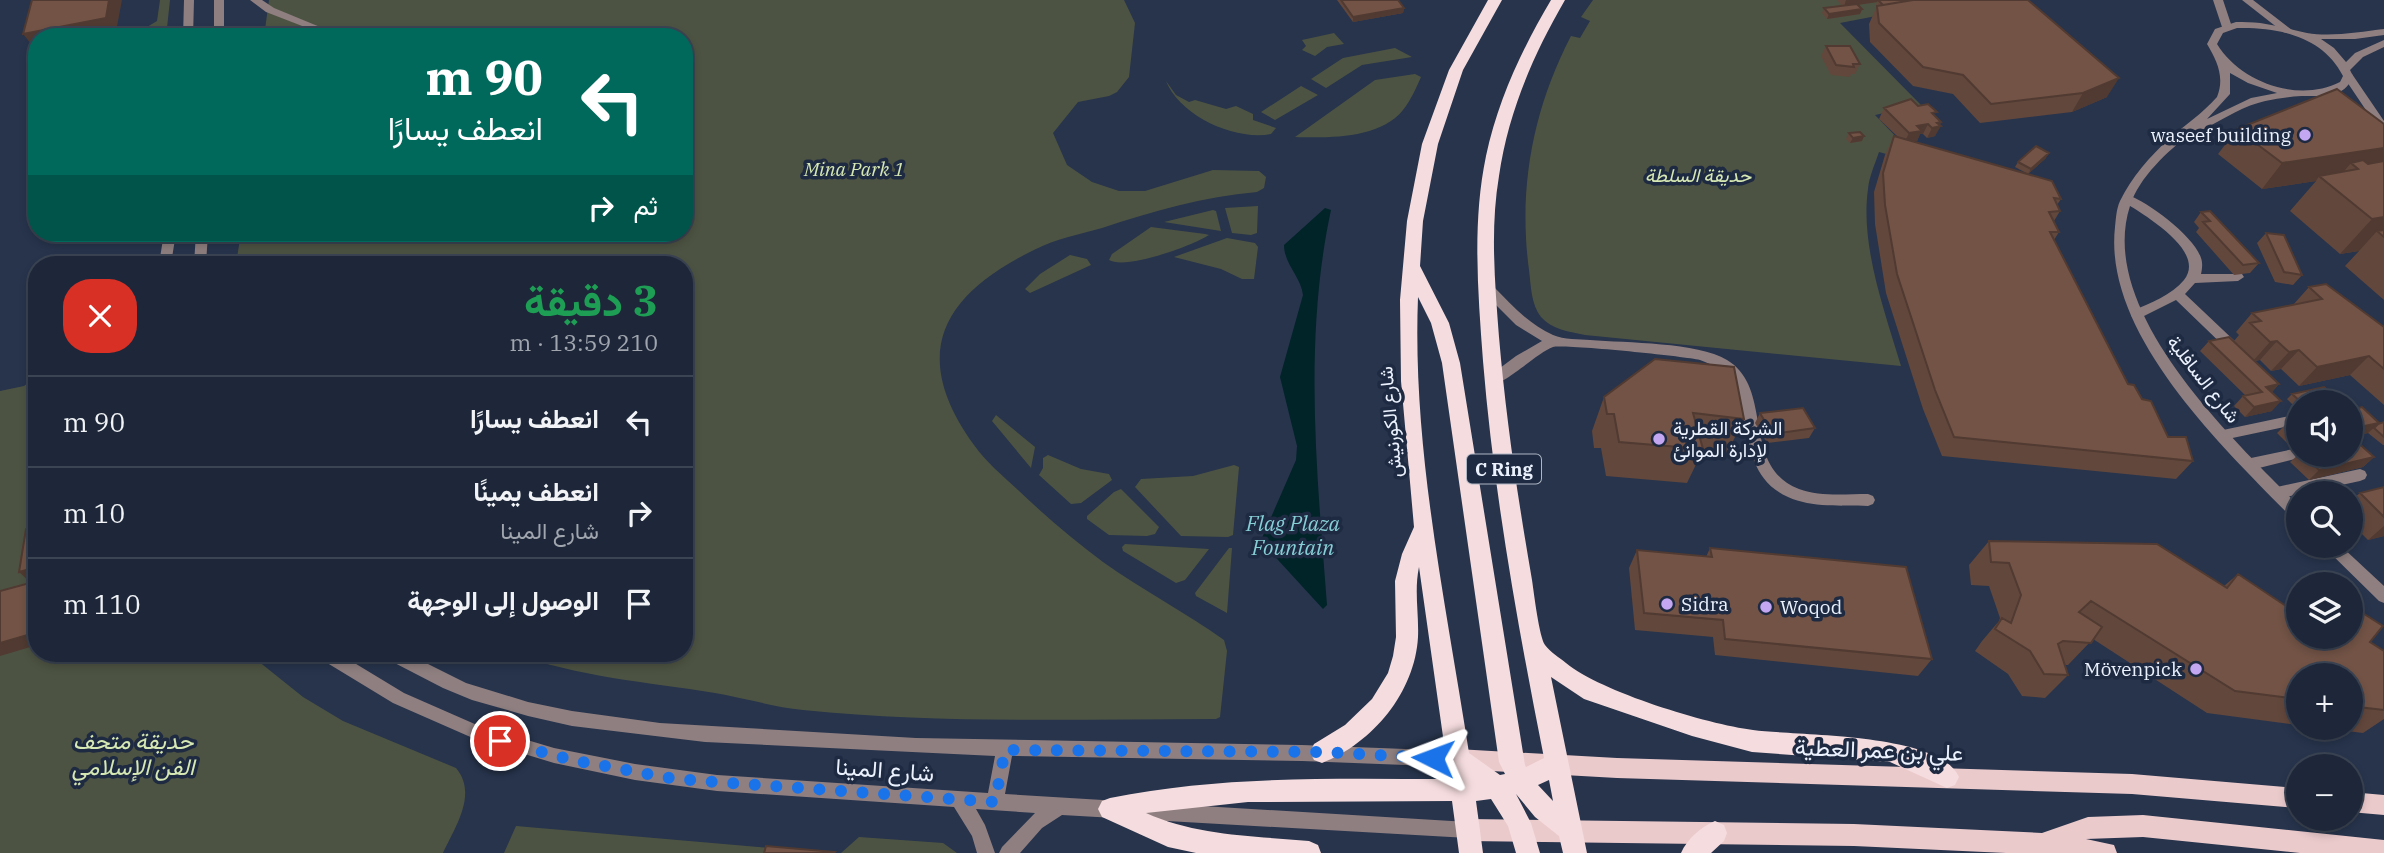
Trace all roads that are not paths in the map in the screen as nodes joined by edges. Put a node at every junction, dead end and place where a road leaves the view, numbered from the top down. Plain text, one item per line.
1 (189, 0) edge
2 (219, 0) edge
3 (256, 0) edge
4 (1495, 0) edge
5 (1558, 0) edge
6 (2218, 0) edge
7 (2247, 0) edge
8 (2227, 27) junction
9 (188, 28) edge
10 (219, 28) edge
11 (317, 28) edge
12 (2287, 30) junction
13 (2384, 32) edge
14 (2303, 35) junction
15 (2384, 43) edge
16 (2223, 62) junction
17 (2347, 72) junction
18 (2300, 94) junction
19 (2329, 103) edge
20 (2364, 121) edge
21 (2384, 131) edge
22 (2177, 138) junction
23 (2128, 199) junction
24 (1412, 267) junction
25 (2238, 277) dead end
26 (2194, 279) junction
27 (1487, 288) junction
28 (2179, 295) junction
29 (2137, 314) junction
30 (1553, 341) junction
31 (2247, 360) edge
32 (1493, 381) junction
33 (2286, 422) edge
34 (2223, 435) junction
35 (2286, 456) edge
36 (2251, 464) junction
37 (2360, 475) edge
38 (2277, 493) junction
39 (1868, 500) dead end
40 (2286, 502) edge
41 (1424, 527) junction
42 (2344, 558) edge
43 (2384, 595) edge
44 (1534, 649) junction
45 (339, 662) edge
46 (408, 662) edge
47 (1005, 750) junction
48 (1322, 752) junction
49 (1457, 759) junction
50 (1557, 764) junction
51 (1510, 777) junction
52 (1947, 777) junction
53 (1462, 790) junction
54 (2286, 797) edge
55 (958, 799) junction
56 (995, 802) junction
57 (2363, 803) edge
58 (2384, 805) edge
59 (1059, 807) junction
60 (1110, 810) junction
61 (1715, 833) junction
62 (1469, 841) edge
63 (1525, 842) edge
64 (1573, 842) edge
65 (2042, 844) junction
66 (2384, 851) edge
67 (986, 853) edge
68 (1008, 853) edge
69 (1309, 853) edge
70 (1693, 853) edge
71 (2106, 853) edge

1 - 9 street
2 - 10 street
3 - 11 street
4 - 24 highway, شارع الكورنيش
5 - 27 highway, C Ring
6 - 8 street
7 - 12 street
8 - 12 street
8 - 16 street, شارع السافلية
12 - 14 street
13 - 14 street
14 - 17 street
15 - 17 street
16 - 18 street
16 - 22 street, شارع السافلية
17 - 18 street, شارع السافلية
17 - 21 street
18 - 19 street
18 - 22 street, شارع السافلية
20 - 21 street
22 - 23 street, شارع السافلية
23 - 26 street
23 - 29 street, شارع السافلية
24 - 41 highway, شارع الكورنيش
24 - 51 highway
25 - 26 street
26 - 28 street
27 - 30 street
27 - 32 highway, C Ring
28 - 29 street
28 - 31 street
29 - 34 street, شارع السافلية
30 - 32 street
30 - 39 street
32 - 44 highway, C Ring
33 - 34 street
34 - 36 street, شارع السافلية
35 - 36 street
36 - 38 street, شارع السافلية
37 - 38 street
38 - 40 street, شارع السافلية
41 - 48 highway
41 - 49 highway, شارع الكورنيش
42 - 43 street
44 - 50 highway, C Ring
44 - 52 highway
45 - 55 street, شارع المينا
46 - 47 street, شارع المينا
47 - 48 street, شارع المينا
47 - 56 street
48 - 49 street, شارع المينا
49 - 51 highway
49 - 53 highway, شارع الكورنيش
50 - 51 highway
50 - 52 main road, علي بن عمر العطية
50 - 64 highway, C Ring
51 - 53 highway
51 - 63 highway
51 - 64 highway
52 - 54 main road, علي بن عمر العطية
53 - 60 highway
53 - 62 highway, شارع الكورنيش
55 - 56 street, شارع المينا
55 - 67 street
56 - 59 street, شارع المينا
57 - 58 main road
59 - 60 street, شارع المينا
59 - 68 street
60 - 62 street, شارع المينا
60 - 69 highway
61 - 64 main road
61 - 65 main road
61 - 70 highway
62 - 63 main road
63 - 64 main road
65 - 66 main road
65 - 71 main road

